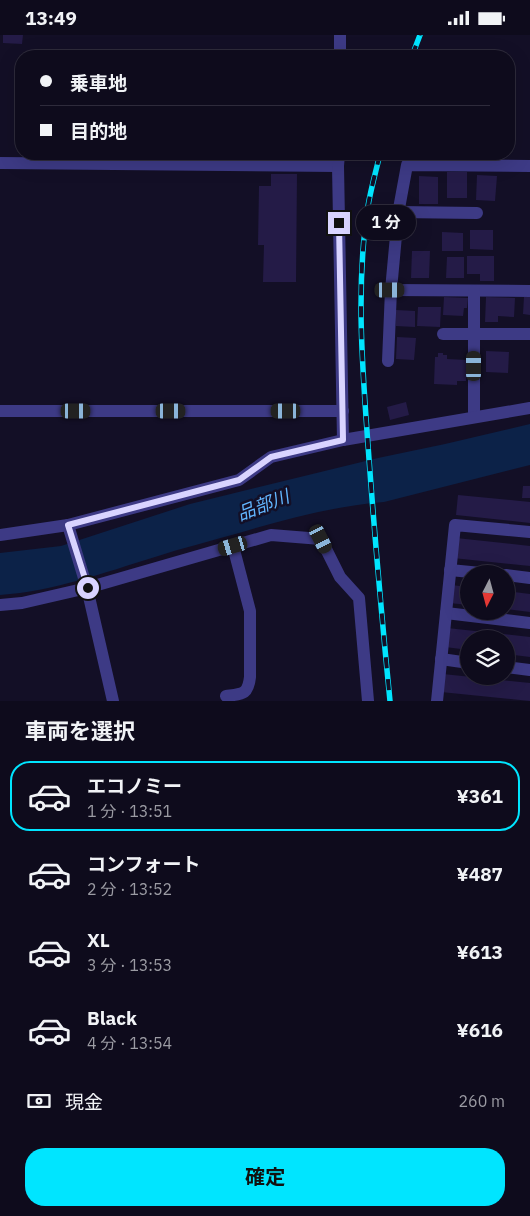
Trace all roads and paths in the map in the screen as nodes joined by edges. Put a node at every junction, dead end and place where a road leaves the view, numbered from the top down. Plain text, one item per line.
1 (340, 35) edge
2 (340, 50) edge
3 (339, 160) edge
4 (0, 163) edge
5 (530, 166) edge
6 (398, 212) junction
7 (477, 213) dead end
8 (390, 290) junction
9 (474, 291) junction
10 (530, 291) edge
11 (474, 333) junction
12 (443, 334) dead end
13 (530, 334) edge
14 (388, 361) dead end
15 (530, 408) edge
16 (0, 411) edge
17 (343, 411) junction
18 (474, 417) junction
19 (343, 440) junction
20 (70, 530) junction
21 (530, 532) edge
22 (0, 535) edge
23 (233, 546) junction
24 (450, 570) junction
25 (460, 571) edge
26 (515, 576) edge
27 (530, 578) edge
28 (87, 585) junction
29 (0, 605) edge
30 (446, 613) junction
31 (530, 623) edge
32 (441, 659) junction
33 (460, 662) edge
34 (515, 668) edge
35 (530, 670) edge
36 (226, 696) dead end
37 (113, 701) edge
38 (368, 701) edge
39 (437, 701) edge

1 - 2 street
3 - 4 street
3 - 17 street
5 - 6 street
6 - 7 street
6 - 8 street
8 - 9 street
8 - 14 street
9 - 10 street
9 - 11 street
11 - 12 street
11 - 13 street
11 - 18 street
15 - 18 street
16 - 17 street
17 - 19 street
18 - 19 street
19 - 20 street
20 - 22 street
20 - 28 street
21 - 24 street
23 - 28 street
23 - 36 street
23 - 38 street
24 - 25 street
24 - 30 street
26 - 27 street
28 - 29 street
28 - 37 street
30 - 31 street
30 - 32 street
32 - 33 street
32 - 39 street
34 - 35 street

